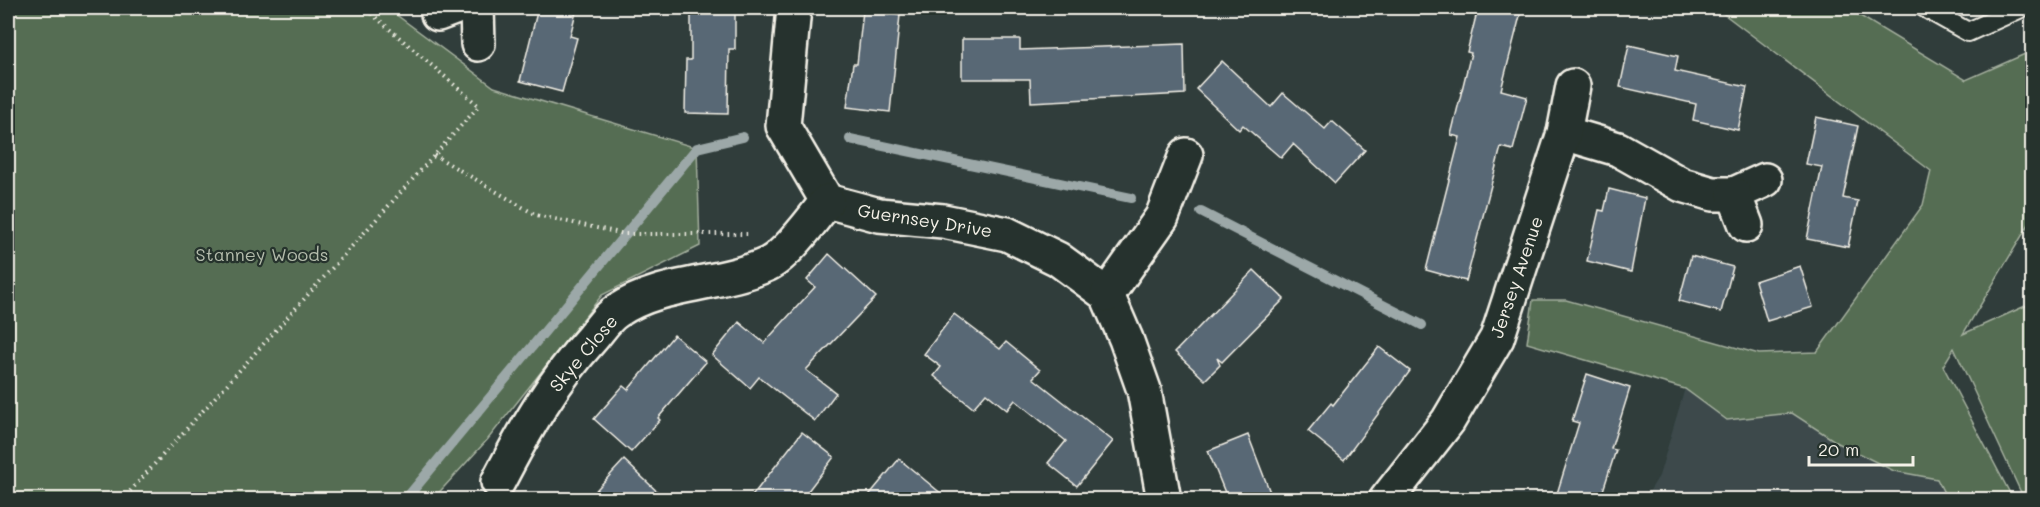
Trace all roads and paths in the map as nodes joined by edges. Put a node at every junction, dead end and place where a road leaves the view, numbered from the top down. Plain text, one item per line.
1 (365, 8) edge
2 (477, 8) edge
3 (794, 8) edge
4 (1925, 8) edge
5 (2021, 8) edge
6 (478, 44) dead end
7 (1573, 86) dead end
8 (1564, 133) junction
9 (434, 155) junction
10 (1186, 155) dead end
11 (1765, 180) dead end
12 (1734, 194) junction
13 (827, 201) junction
14 (1746, 225) dead end
15 (803, 232) junction
16 (1107, 295) junction
17 (498, 482) dead end
18 (122, 500) edge
19 (1164, 500) edge
20 (1386, 500) edge

1 - 9 path
2 - 6 street
3 - 13 street
4 - 5 lane
7 - 8 street, Jersey Avenue
8 - 12 street
8 - 20 street, Jersey Avenue
9 - 15 path
9 - 18 path
10 - 16 street
11 - 12 street
12 - 14 street
13 - 15 street, Skye Close
13 - 16 street, Guernsey Drive
15 - 17 street, Skye Close
16 - 19 street

